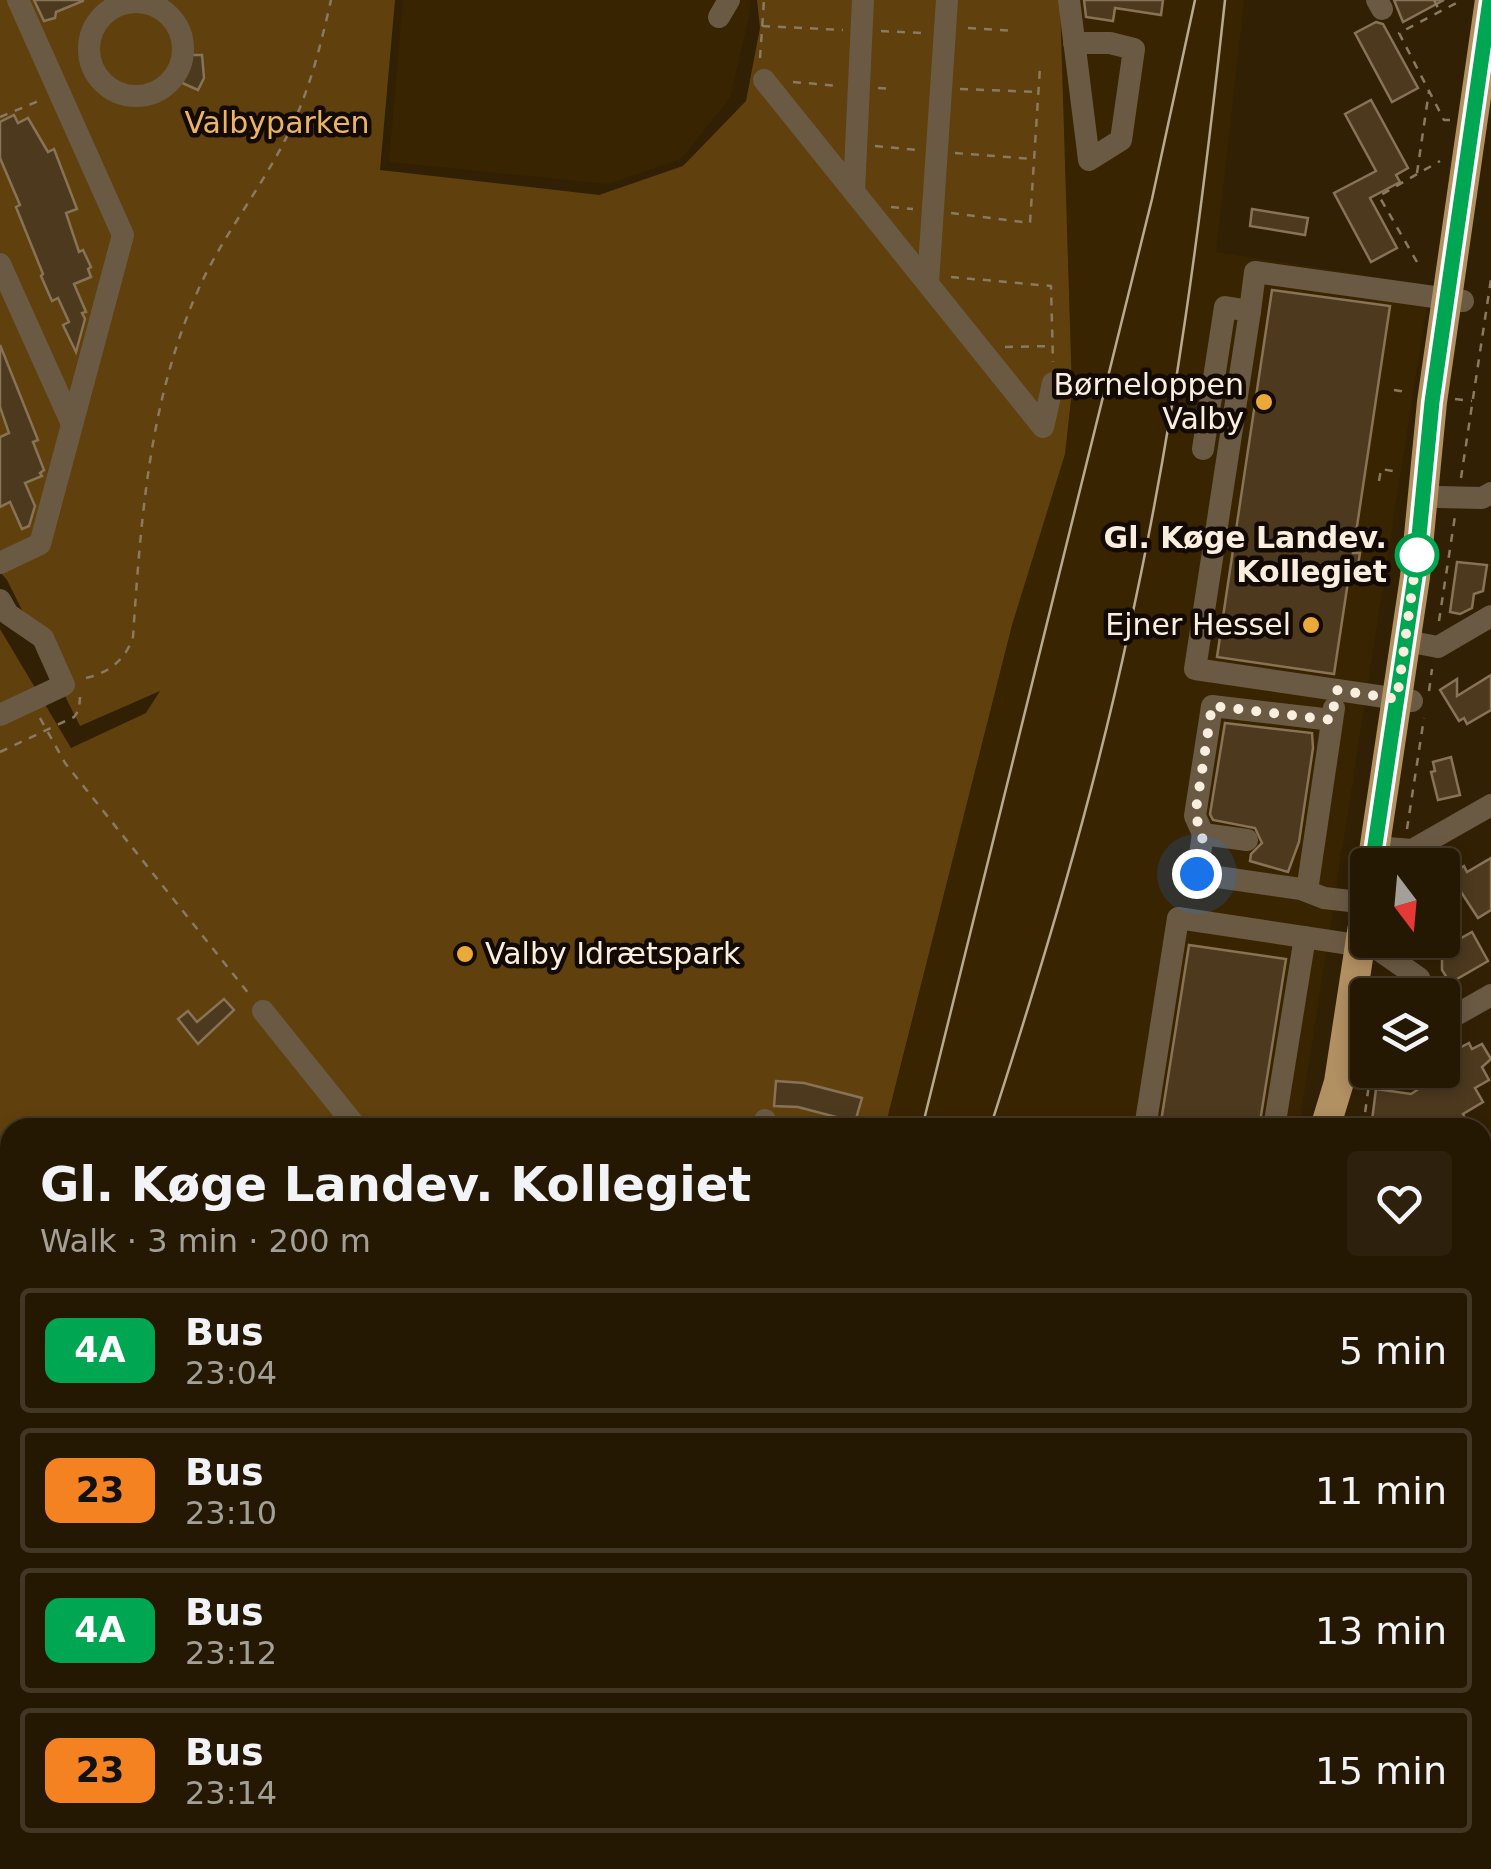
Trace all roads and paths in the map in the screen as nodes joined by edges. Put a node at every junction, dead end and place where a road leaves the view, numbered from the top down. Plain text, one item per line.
1 (18, 0) edge
2 (331, 0) edge
3 (764, 0) edge
4 (863, 0) edge
5 (947, 0) edge
6 (1069, 0) edge
7 (1434, 0) edge
8 (1483, 5) edge
9 (1440, 12) junction
10 (945, 27) junction
11 (1016, 31) dead end
12 (1074, 44) junction
13 (1040, 67) dead end
14 (92, 68) junction
15 (764, 80) junction
16 (59, 87) junction
17 (859, 87) junction
18 (941, 88) junction
19 (892, 89) dead end
20 (1429, 90) junction
21 (1038, 92) junction
22 (1481, 116) edge
23 (0, 117) edge
24 (1466, 160) junction
25 (1417, 174) junction
26 (860, 198) junction
27 (932, 211) junction
28 (1417, 262) dead end
29 (0, 264) edge
30 (928, 278) junction
31 (1491, 279) edge
32 (1455, 300) junction
33 (1250, 311) junction
34 (1053, 346) junction
35 (980, 347) junction
36 (1054, 383) joint
37 (72, 424) junction
38 (1203, 449) dead end
39 (1379, 481) dead end
40 (1441, 490) junction
41 (1487, 496) edge
42 (0, 563) edge
43 (3, 611) edge
44 (1491, 616) edge
45 (1421, 644) junction
46 (71, 682) junction
47 (1336, 690) junction
48 (31, 701) junction
49 (1415, 706) junction
50 (0, 715) edge
51 (1332, 720) junction
52 (46, 730) junction
53 (0, 752) edge
54 (1491, 805) edge
55 (1203, 834) junction
56 (1247, 840) dead end
57 (1387, 848) edge
58 (1387, 848) edge
59 (1416, 848) edge
60 (1307, 891) junction
61 (1350, 899) edge
62 (1305, 937) junction
63 (1350, 942) edge
64 (1390, 958) edge
65 (1419, 978) edge
66 (1491, 995) edge
67 (263, 1010) joint
68 (1460, 1012) edge
69 (1350, 1083) edge
70 (1356, 1088) edge
71 (1361, 1088) edge
72 (349, 1118) edge
73 (1147, 1118) edge
74 (1276, 1118) edge
75 (1331, 1118) edge
76 (1350, 1118) edge
77 (1363, 1118) edge

1 - 16 street
2 - 46 path
3 - 15 path
4 - 17 street
5 - 10 street
6 - 12 street
7 - 9 path
8 - 9 path
8 - 22 main road
9 - 20 path
10 - 11 path
10 - 18 street
12 - 12 street
13 - 21 path
14 - 14 street
14 - 16 street
15 - 17 path
15 - 26 street
16 - 23 path
16 - 37 street
17 - 19 path
17 - 26 street
18 - 21 path
18 - 27 street
20 - 22 path
20 - 25 path
21 - 27 path
22 - 24 main road
22 - 32 main road
24 - 25 path
24 - 32 main road
25 - 28 path
26 - 27 path
26 - 30 street
27 - 30 street
29 - 37 street
30 - 34 path
30 - 35 street
31 - 40 path
32 - 33 street
32 - 40 main road
33 - 38 street
33 - 47 street
34 - 35 path
34 - 36 path
35 - 36 street
37 - 42 street
39 - 40 path
40 - 41 street
40 - 45 main road
40 - 45 path
43 - 46 street
44 - 45 street
45 - 49 main road
45 - 49 path
46 - 48 street
46 - 52 path
47 - 49 street
47 - 51 street
48 - 50 street
48 - 52 path
49 - 57 main road
49 - 58 path
51 - 55 street
51 - 60 street
52 - 53 path
52 - 67 path
54 - 59 street
55 - 56 street
55 - 60 street
60 - 61 street
62 - 63 street
62 - 73 street
62 - 74 street
64 - 65 street
66 - 68 street
67 - 72 street
69 - 75 main road
70 - 76 main road
71 - 77 path

